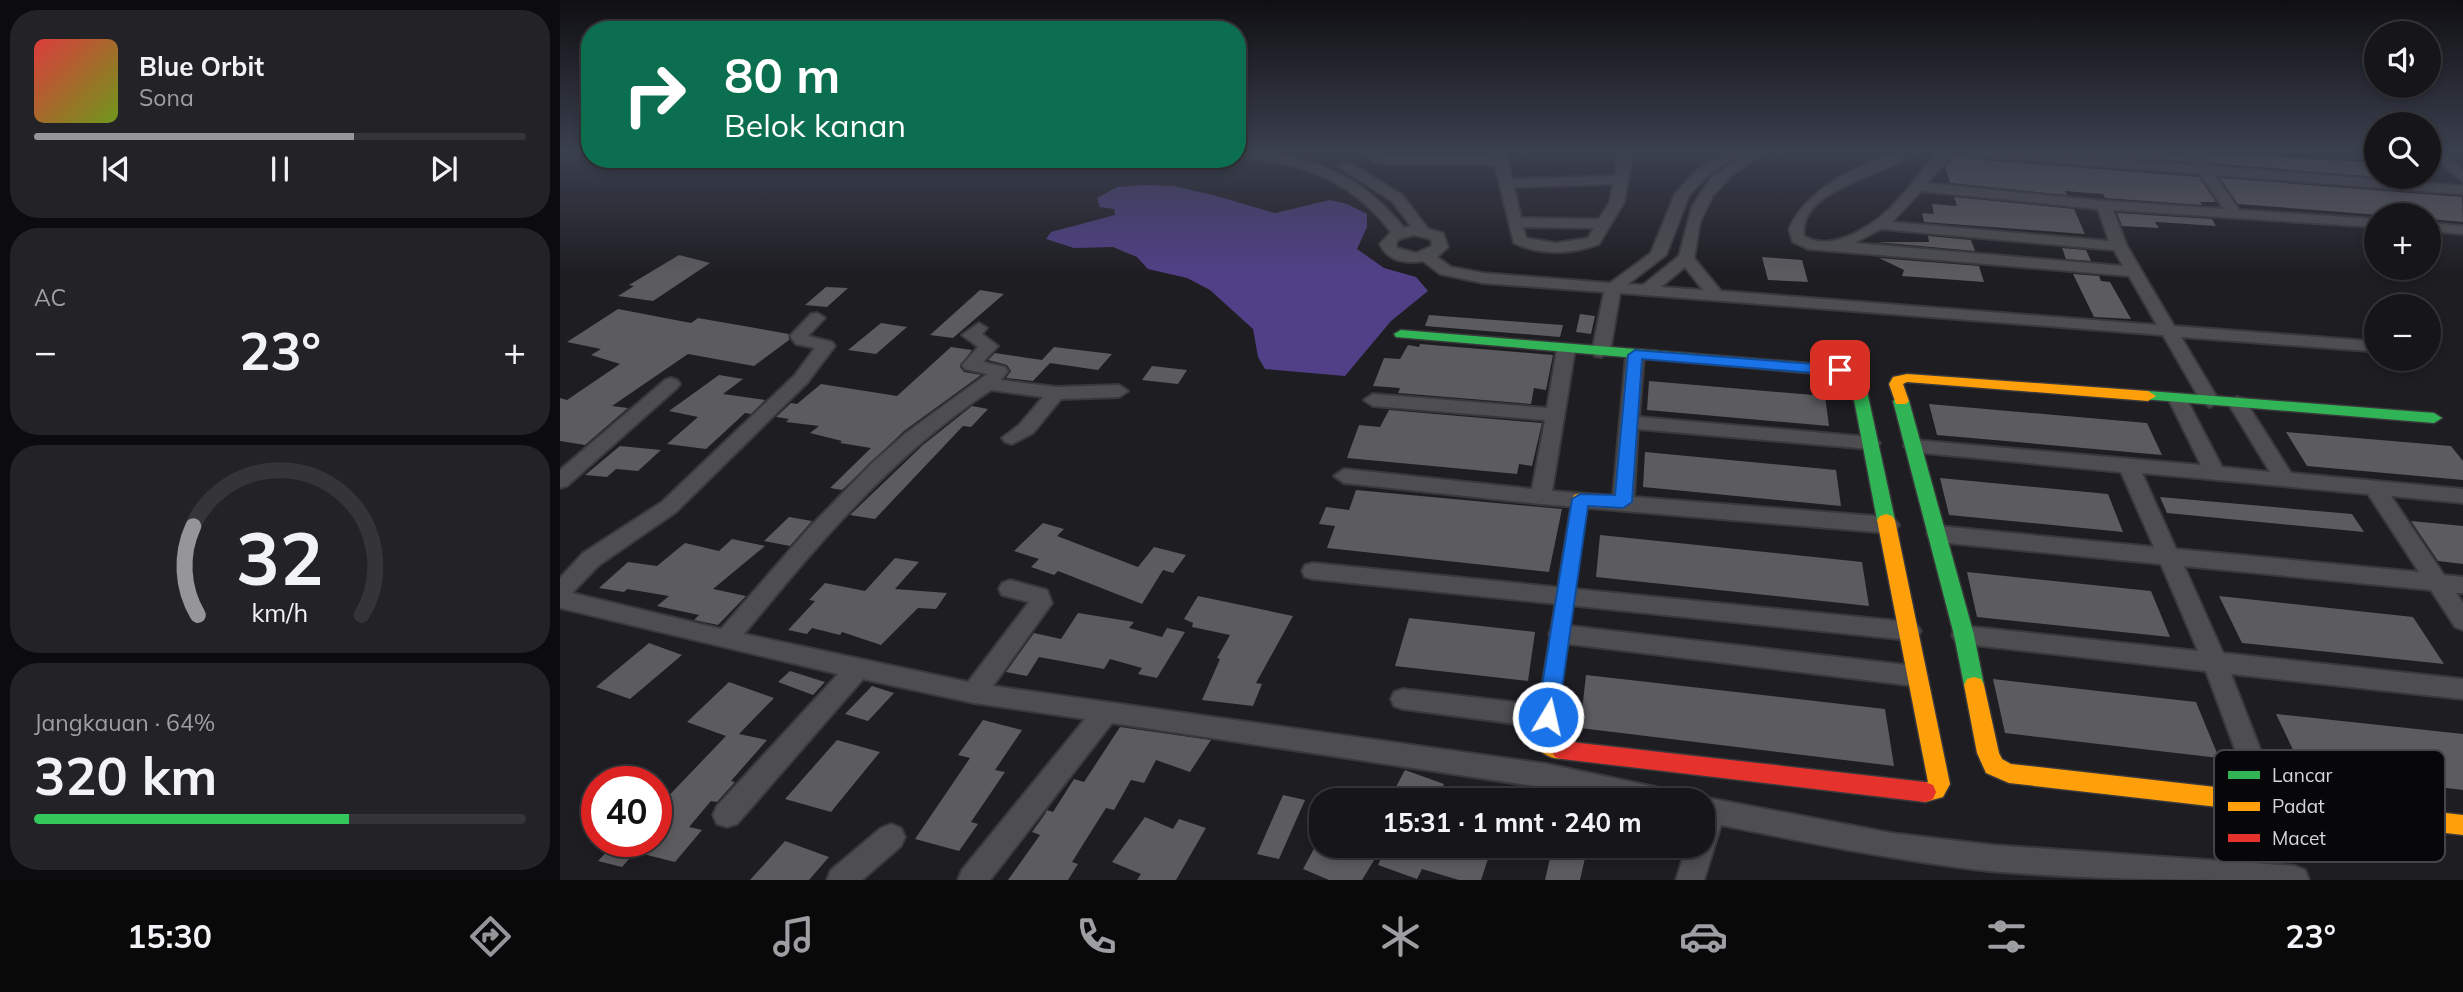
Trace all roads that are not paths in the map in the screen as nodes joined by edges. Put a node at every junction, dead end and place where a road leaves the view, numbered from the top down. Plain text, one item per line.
1 (1364, 193) edge
2 (1390, 193) edge
3 (1509, 193) edge
4 (1619, 193) edge
5 (1683, 193) edge
6 (1705, 193) edge
7 (1825, 193) edge
8 (1911, 193) edge
9 (1985, 193) edge
10 (2220, 193) edge
11 (2104, 205) junction
12 (2233, 211) junction
13 (1516, 222) junction
14 (2364, 222) edge
15 (1604, 224) junction
16 (1881, 225) junction
17 (2441, 228) edge
18 (1421, 230) junction
19 (2463, 230) edge
20 (1400, 233) junction
21 (1832, 246) junction
22 (2119, 246) junction
23 (1426, 256) junction
24 (1686, 258) junction
25 (2136, 272) junction
26 (1613, 288) junction
27 (1646, 291) junction
28 (1715, 295) junction
29 (817, 318) dead end
30 (979, 328) dead end
31 (2168, 328) junction
32 (1401, 334) dead end
33 (2364, 346) edge
34 (1566, 349) junction
35 (1601, 352) junction
36 (1635, 355) junction
37 (671, 384) dead end
38 (988, 384) junction
39 (1119, 391) dead end
40 (1056, 393) junction
41 (1373, 400) dead end
42 (2178, 400) junction
43 (2210, 401) junction
44 (2238, 403) junction
45 (1554, 415) junction
46 (2434, 418) dead end
47 (1629, 422) junction
48 (1012, 438) dead end
49 (1870, 443) junction
50 (1914, 446) junction
51 (2129, 466) junction
52 (2216, 475) junction
53 (1344, 476) dead end
54 (562, 477) edge
55 (2285, 480) junction
56 (2374, 488) junction
57 (2463, 496) edge
58 (1541, 497) junction
59 (1580, 499) junction
60 (1623, 502) junction
61 (1888, 525) junction
62 (1938, 534) junction
63 (2169, 555) junction
64 (1313, 571) dead end
65 (2437, 582) junction
66 (2463, 585) edge
67 (1010, 589) dead end
68 (560, 592) edge
69 (1566, 596) junction
70 (560, 599) edge
71 (2463, 621) edge
72 (1909, 631) junction
73 (1561, 634) junction
74 (1964, 635) junction
75 (726, 640) junction
76 (2215, 663) junction
77 (859, 667) junction
78 (1915, 676) junction
79 (2463, 689) edge
80 (974, 693) junction
81 (1403, 699) dead end
82 (1105, 712) junction
83 (1548, 717) junction
84 (2248, 750) edge
85 (1604, 788) edge
86 (2214, 797) edge
87 (1715, 811) edge
88 (727, 815) dead end
89 (2445, 823) edge
90 (2463, 825) edge
91 (891, 837) dead end
92 (1697, 858) edge
93 (841, 880) edge
94 (972, 880) edge
95 (1690, 880) edge
96 (2295, 880) edge

1 - 20 street
2 - 18 street
3 - 13 street
4 - 15 street
5 - 26 street
6 - 24 street
7 - 21 street
8 - 16 street
9 - 11 street
10 - 12 street
11 - 12 street
11 - 22 street
12 - 14 street
13 - 15 street
13 - 15 street
16 - 21 street
16 - 22 street
17 - 19 street
18 - 20 street
18 - 23 street
20 - 23 street
21 - 25 street
22 - 25 street
23 - 26 street
24 - 27 street
24 - 28 street
25 - 31 street
26 - 27 street
26 - 35 street
27 - 28 street
28 - 31 street
29 - 68 street
30 - 38 street
31 - 33 street
31 - 43 street
32 - 34 street
34 - 35 street
34 - 45 street
35 - 36 street
36 - 47 street
36 - 49 street
37 - 54 street
38 - 40 street
38 - 75 street
39 - 40 street
40 - 48 street
41 - 45 street
42 - 43 street
42 - 50 street
42 - 52 street
43 - 44 street
44 - 46 street
44 - 55 street
45 - 58 street
47 - 49 street
47 - 60 street
49 - 61 street
50 - 51 street
50 - 62 street
51 - 52 street
51 - 63 street
52 - 55 street
53 - 58 street
55 - 56 street
56 - 57 street
56 - 65 street
58 - 59 street
59 - 60 street
59 - 69 street
60 - 61 street
61 - 72 street
62 - 63 street
62 - 74 street
63 - 65 street
63 - 76 street
64 - 69 street
65 - 66 street
65 - 71 street
67 - 80 street
69 - 72 street
69 - 73 street
70 - 75 street
72 - 78 street
73 - 78 street
73 - 83 street
74 - 76 street
74 - 86 street
75 - 77 street
76 - 79 street
76 - 84 street
77 - 80 street
77 - 88 street
78 - 83 street
80 - 82 street
81 - 83 street
82 - 85 street
82 - 94 street
87 - 96 street
89 - 90 street
91 - 93 street
92 - 95 street

